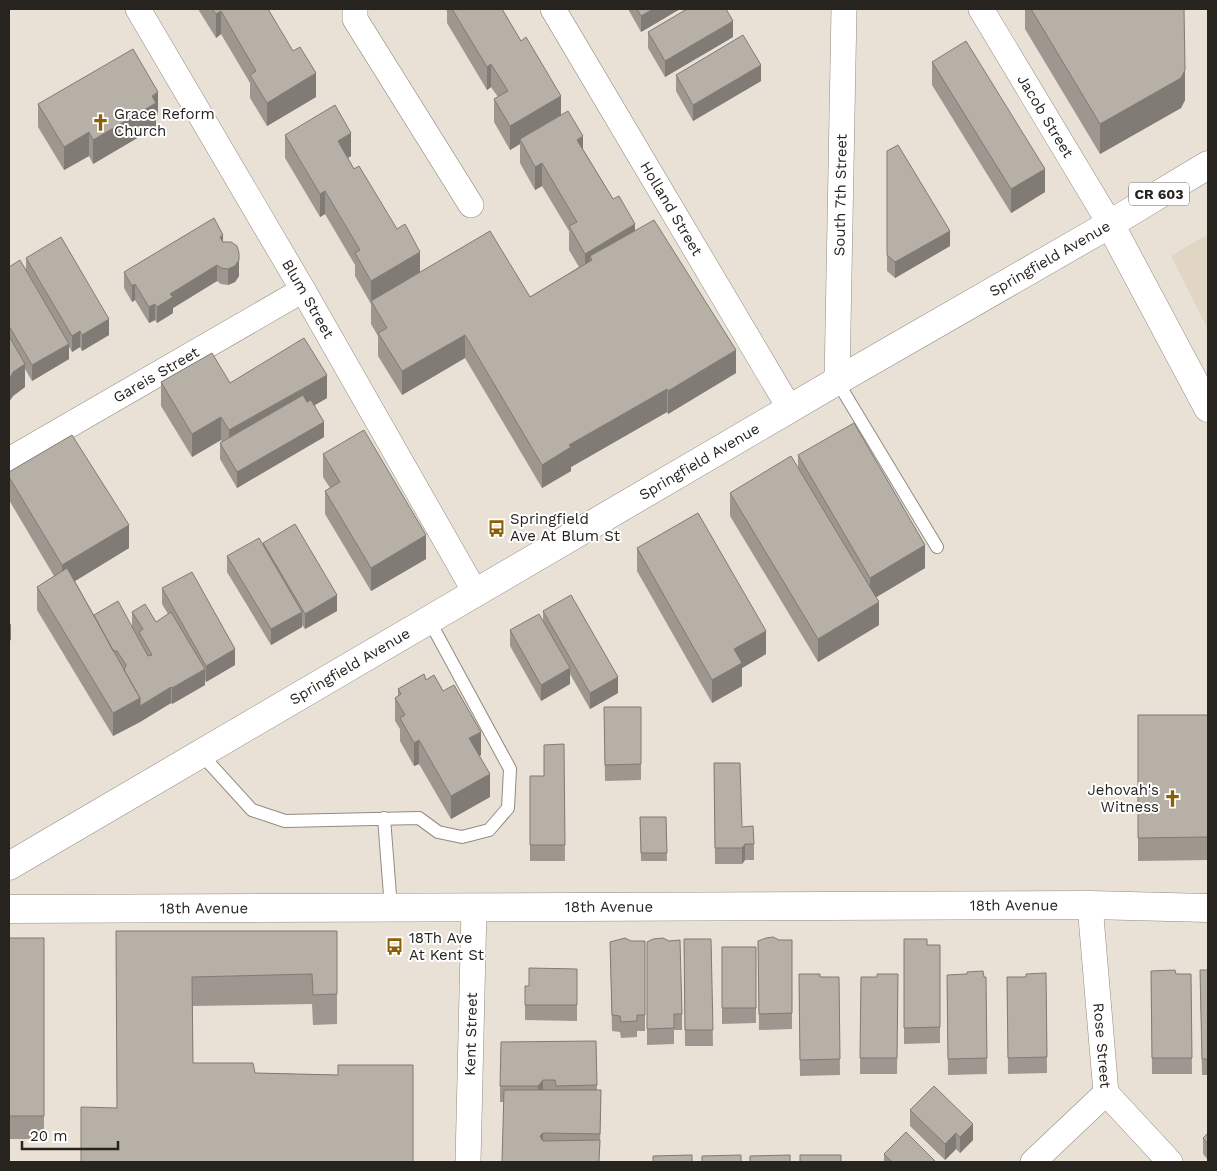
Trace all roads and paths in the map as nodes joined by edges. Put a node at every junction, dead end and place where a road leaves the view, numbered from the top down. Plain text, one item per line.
1 (138, 9) edge
2 (355, 9) edge
3 (553, 9) edge
4 (844, 9) edge
5 (981, 9) edge
6 (1208, 165) edge
7 (471, 204) dead end
8 (1110, 224) junction
9 (302, 290) junction
10 (837, 381) junction
11 (1208, 408) edge
12 (790, 409) junction
13 (9, 460) edge
14 (937, 547) dead end
15 (475, 592) junction
16 (429, 620) junction
17 (201, 754) junction
18 (384, 818) junction
19 (9, 866) edge
20 (1090, 905) junction
21 (390, 908) junction
22 (474, 908) junction
23 (1208, 908) edge
24 (9, 910) edge
25 (1106, 1093) junction
26 (468, 1162) edge
27 (1033, 1162) edge
28 (1170, 1162) edge

1 - 9 street, Blum Street
2 - 7 street
3 - 12 street, Holland Street
4 - 10 street, South 7th Street
5 - 8 street, Jacob Street
6 - 8 main road, Springfield Avenue / CR 603
8 - 10 main road, Springfield Avenue / CR 603
8 - 11 main road
9 - 13 street, Gareis Street
9 - 15 street, Blum Street
10 - 12 main road, Springfield Avenue / CR 603
10 - 14 lane
12 - 15 main road, Springfield Avenue / CR 603
15 - 16 main road, Springfield Avenue / CR 603
16 - 17 main road, Springfield Avenue / CR 603
16 - 18 lane
17 - 18 lane
17 - 19 main road, Springfield Avenue / CR 603
18 - 21 lane
20 - 22 main road, 18th Avenue
20 - 23 main road, 18th Avenue
20 - 25 street, Rose Street
21 - 22 main road, 18th Avenue
21 - 24 main road, 18th Avenue
22 - 26 street, Kent Street
25 - 27 street
25 - 28 street, Rose Street

